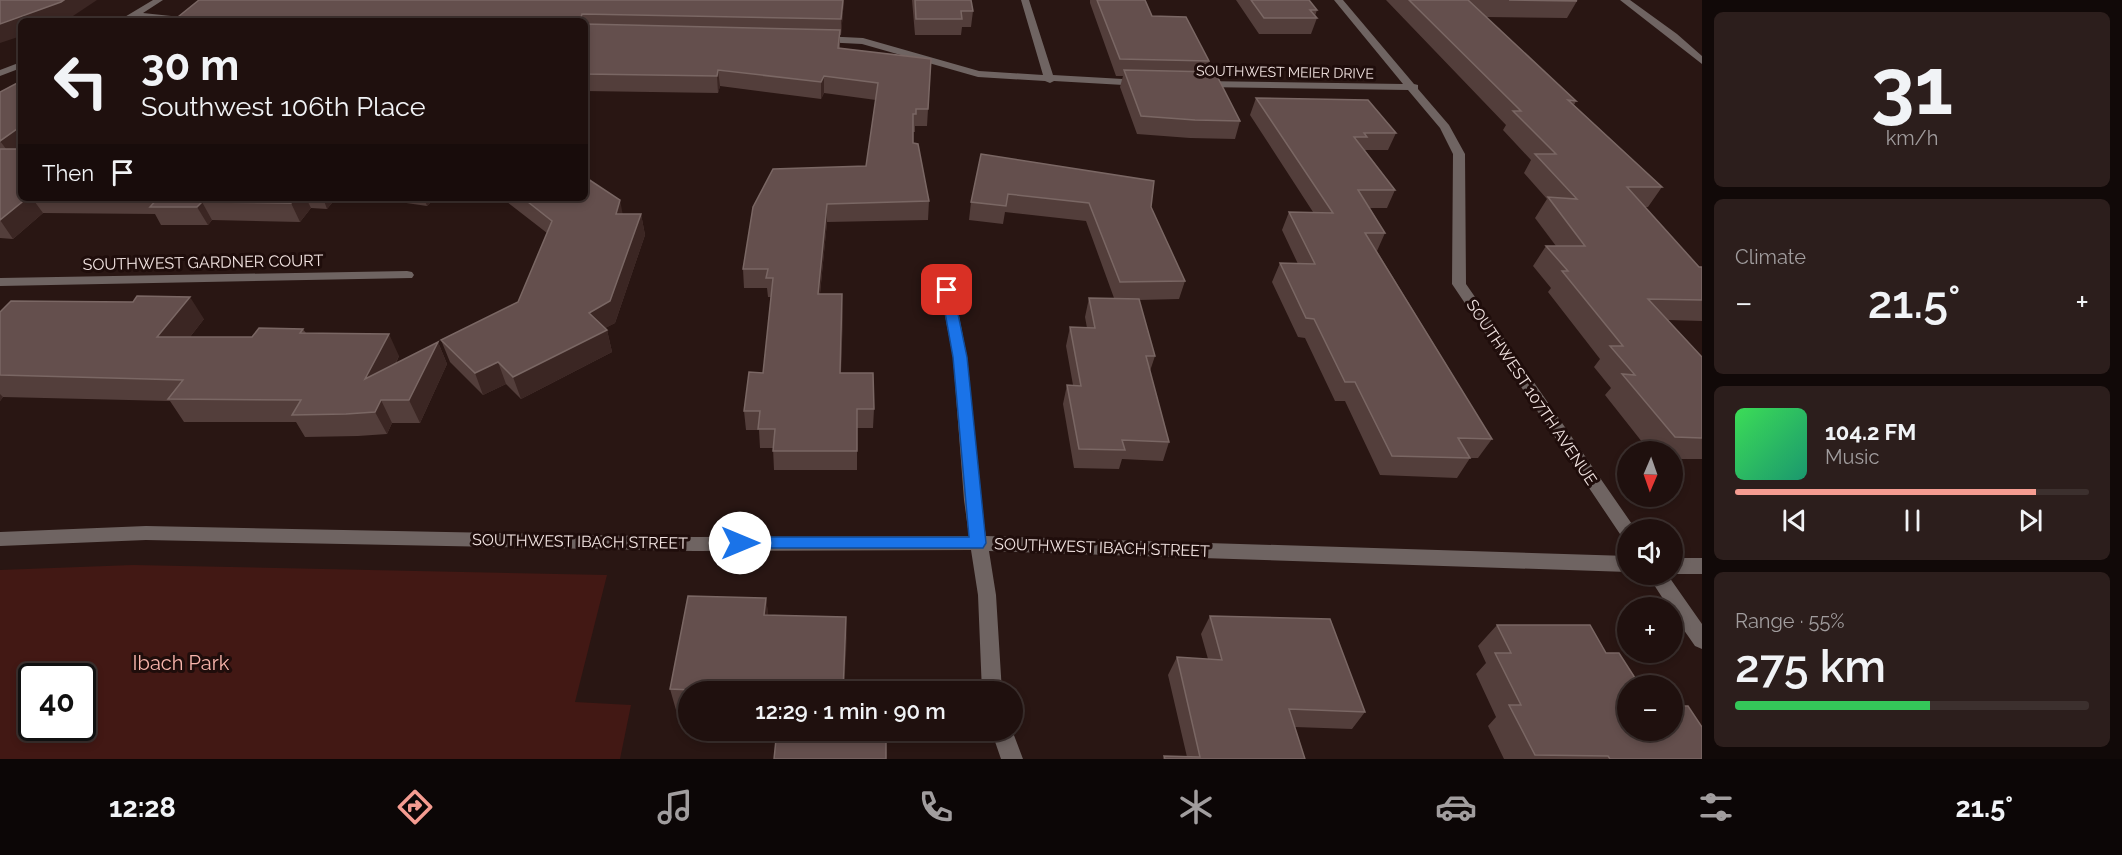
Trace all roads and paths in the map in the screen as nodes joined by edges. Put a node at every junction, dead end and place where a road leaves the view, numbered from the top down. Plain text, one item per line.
1 (159, 0) edge
2 (1025, 0) edge
3 (1338, 0) edge
4 (1624, 0) edge
5 (137, 15) junction
6 (130, 18) edge
7 (164, 18) edge
8 (805, 38) edge
9 (1702, 61) edge
10 (18, 66) edge
11 (0, 73) edge
12 (1050, 80) junction
13 (1155, 83) edge
14 (1188, 84) edge
15 (1414, 87) junction
16 (407, 275) dead end
17 (0, 282) edge
18 (947, 290) dead end
19 (1619, 519) edge
20 (0, 539) edge
21 (978, 543) junction
22 (1617, 564) edge
23 (1683, 566) edge
24 (1702, 566) edge
25 (1664, 585) edge
26 (1702, 640) edge
27 (991, 681) edge
28 (1005, 741) edge
29 (1012, 759) edge

1 - 5 street
2 - 12 street
3 - 15 street, SOUTHWEST 107TH AVENUE
4 - 9 street
5 - 6 street
5 - 7 street
8 - 12 street
10 - 11 street
12 - 13 street
14 - 15 street, SOUTHWEST MEIER DRIVE
15 - 19 street, SOUTHWEST 107TH AVENUE
16 - 17 street, SOUTHWEST GARDNER COURT
18 - 21 street
20 - 21 street, SOUTHWEST IBACH STREET
21 - 22 street, SOUTHWEST IBACH STREET
21 - 27 street
23 - 24 street
25 - 26 street
28 - 29 street

